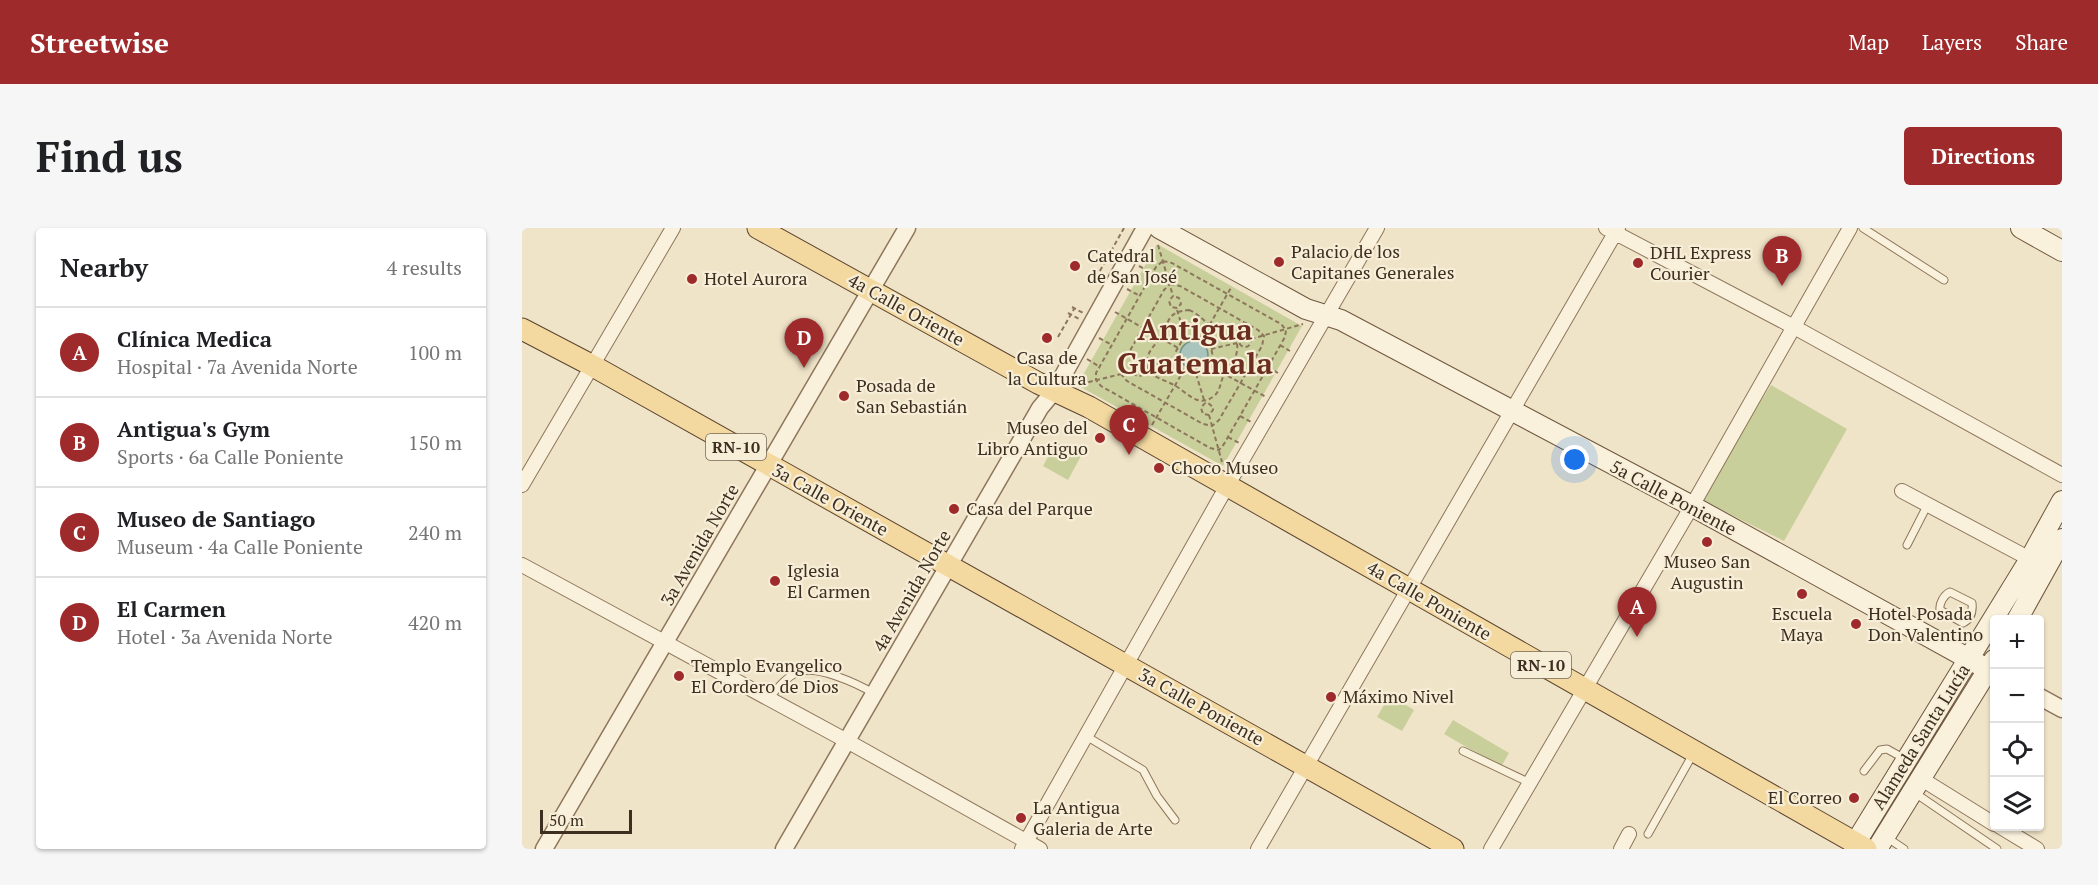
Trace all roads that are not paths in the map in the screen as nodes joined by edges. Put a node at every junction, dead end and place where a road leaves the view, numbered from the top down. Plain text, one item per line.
1 (673, 228) edge
2 (758, 228) edge
3 (907, 228) edge
4 (1377, 228) edge
5 (1850, 228) edge
6 (1863, 228) edge
7 (2021, 228) edge
8 (1613, 230) edge
9 (1153, 232) edge
10 (2062, 251) edge
11 (1944, 280) dead end
12 (870, 291) junction
13 (1325, 316) junction
14 (1794, 327) junction
15 (522, 329) edge
16 (593, 366) junction
17 (1055, 390) junction
18 (1511, 412) junction
19 (770, 465) junction
20 (2062, 475) edge
21 (522, 485) edge
22 (1227, 486) junction
23 (1902, 491) dead end
24 (2062, 501) edge
25 (1928, 504) junction
26 (1692, 506) junction
27 (2054, 540) edge
28 (1907, 544) dead end
29 (2030, 558) junction
30 (522, 565) edge
31 (949, 567) junction
32 (1408, 589) junction
33 (2019, 615) edge
34 (1981, 618) junction
35 (666, 642) junction
36 (1969, 659) junction
37 (1126, 665) junction
38 (1990, 666) edge
39 (1992, 669) edge
40 (1584, 690) junction
41 (875, 694) junction
42 (769, 698) junction
43 (2044, 699) edge
44 (2062, 710) edge
45 (1086, 736) junction
46 (847, 741) junction
47 (1463, 751) dead end
48 (1695, 752) junction
49 (1907, 760) junction
50 (1306, 766) junction
51 (1864, 771) dead end
52 (1530, 783) junction
53 (1916, 785) junction
54 (1175, 820) dead end
55 (1990, 822) edge
56 (2008, 831) edge
57 (1629, 834) dead end
58 (1648, 834) dead end
59 (1880, 842) edge
60 (1024, 845) edge
61 (1858, 847) edge
62 (1995, 848) edge
63 (544, 849) edge
64 (784, 849) edge
65 (1040, 849) edge
66 (1258, 849) edge
67 (1453, 849) edge
68 (1491, 849) edge
69 (1621, 849) edge
70 (1904, 849) edge
71 (2037, 849) edge

1 - 16 street
2 - 12 main road, 4a Calle Oriente / RN-10
3 - 12 street, 3a Avenida Norte
4 - 13 street
5 - 14 street
6 - 11 lane
7 - 10 main road
8 - 14 street
8 - 18 street
9 - 13 main road, 5a Calle Poniente
9 - 17 street, 4a Avenida Norte
12 - 17 main road, 4a Calle Oriente / RN-10
12 - 19 street, 3a Avenida Norte
13 - 18 main road, 5a Calle Poniente
13 - 22 street
14 - 20 street
14 - 26 street
15 - 16 main road, 3a Calle Oriente / RN-10
16 - 19 main road, 3a Calle Oriente / RN-10
16 - 21 street
17 - 22 main road, 4a Calle Poniente / RN-10
17 - 31 street, 4a Avenida Norte
18 - 26 main road, 5a Calle Poniente
18 - 32 street
19 - 31 main road, 3a Calle Oriente / RN-10
19 - 35 street, 3a Avenida Norte
22 - 32 main road, 4a Calle Poniente / RN-10
22 - 37 street
23 - 25 street
24 - 27 main road, Alameda Santa Lucía
25 - 28 lane
25 - 29 street
26 - 36 main road, 5a Calle Poniente
26 - 40 street
27 - 29 main road, Alameda Santa Lucía
27 - 33 main road, Alameda Santa Lucía
29 - 34 main road, Alameda Santa Lucía
30 - 35 street
31 - 37 main road, 3a Calle Poniente / RN-10
31 - 41 street, 4a Avenida Norte
32 - 40 main road, 4a Calle Poniente / RN-10
32 - 50 street
34 - 34 lane
34 - 36 main road, Alameda Santa Lucía
35 - 42 street
35 - 63 street, 3a Avenida Norte
36 - 38 main road, 5a Calle Poniente
36 - 49 main road, Alameda Santa Lucía
37 - 45 street
37 - 50 main road, 3a Calle Poniente / RN-10
39 - 53 main road, Alameda Santa Lucía
40 - 48 main road, 4a Calle Poniente / RN-10
40 - 52 street
41 - 42 lane
41 - 46 street, 4a Avenida Norte
42 - 46 street
43 - 44 street
45 - 54 lane
45 - 60 street
46 - 60 street
46 - 64 street, 4a Avenida Norte
47 - 52 lane
48 - 58 lane
48 - 61 main road, 4a Calle Poniente / RN-10
49 - 51 lane
49 - 61 main road, Alameda Santa Lucía
50 - 66 street
50 - 67 main road, 3a Calle Poniente / RN-10
52 - 68 street
53 - 55 street
53 - 59 main road, Alameda Santa Lucía
53 - 62 lane
56 - 71 street
57 - 69 street
59 - 70 lane
60 - 65 street

